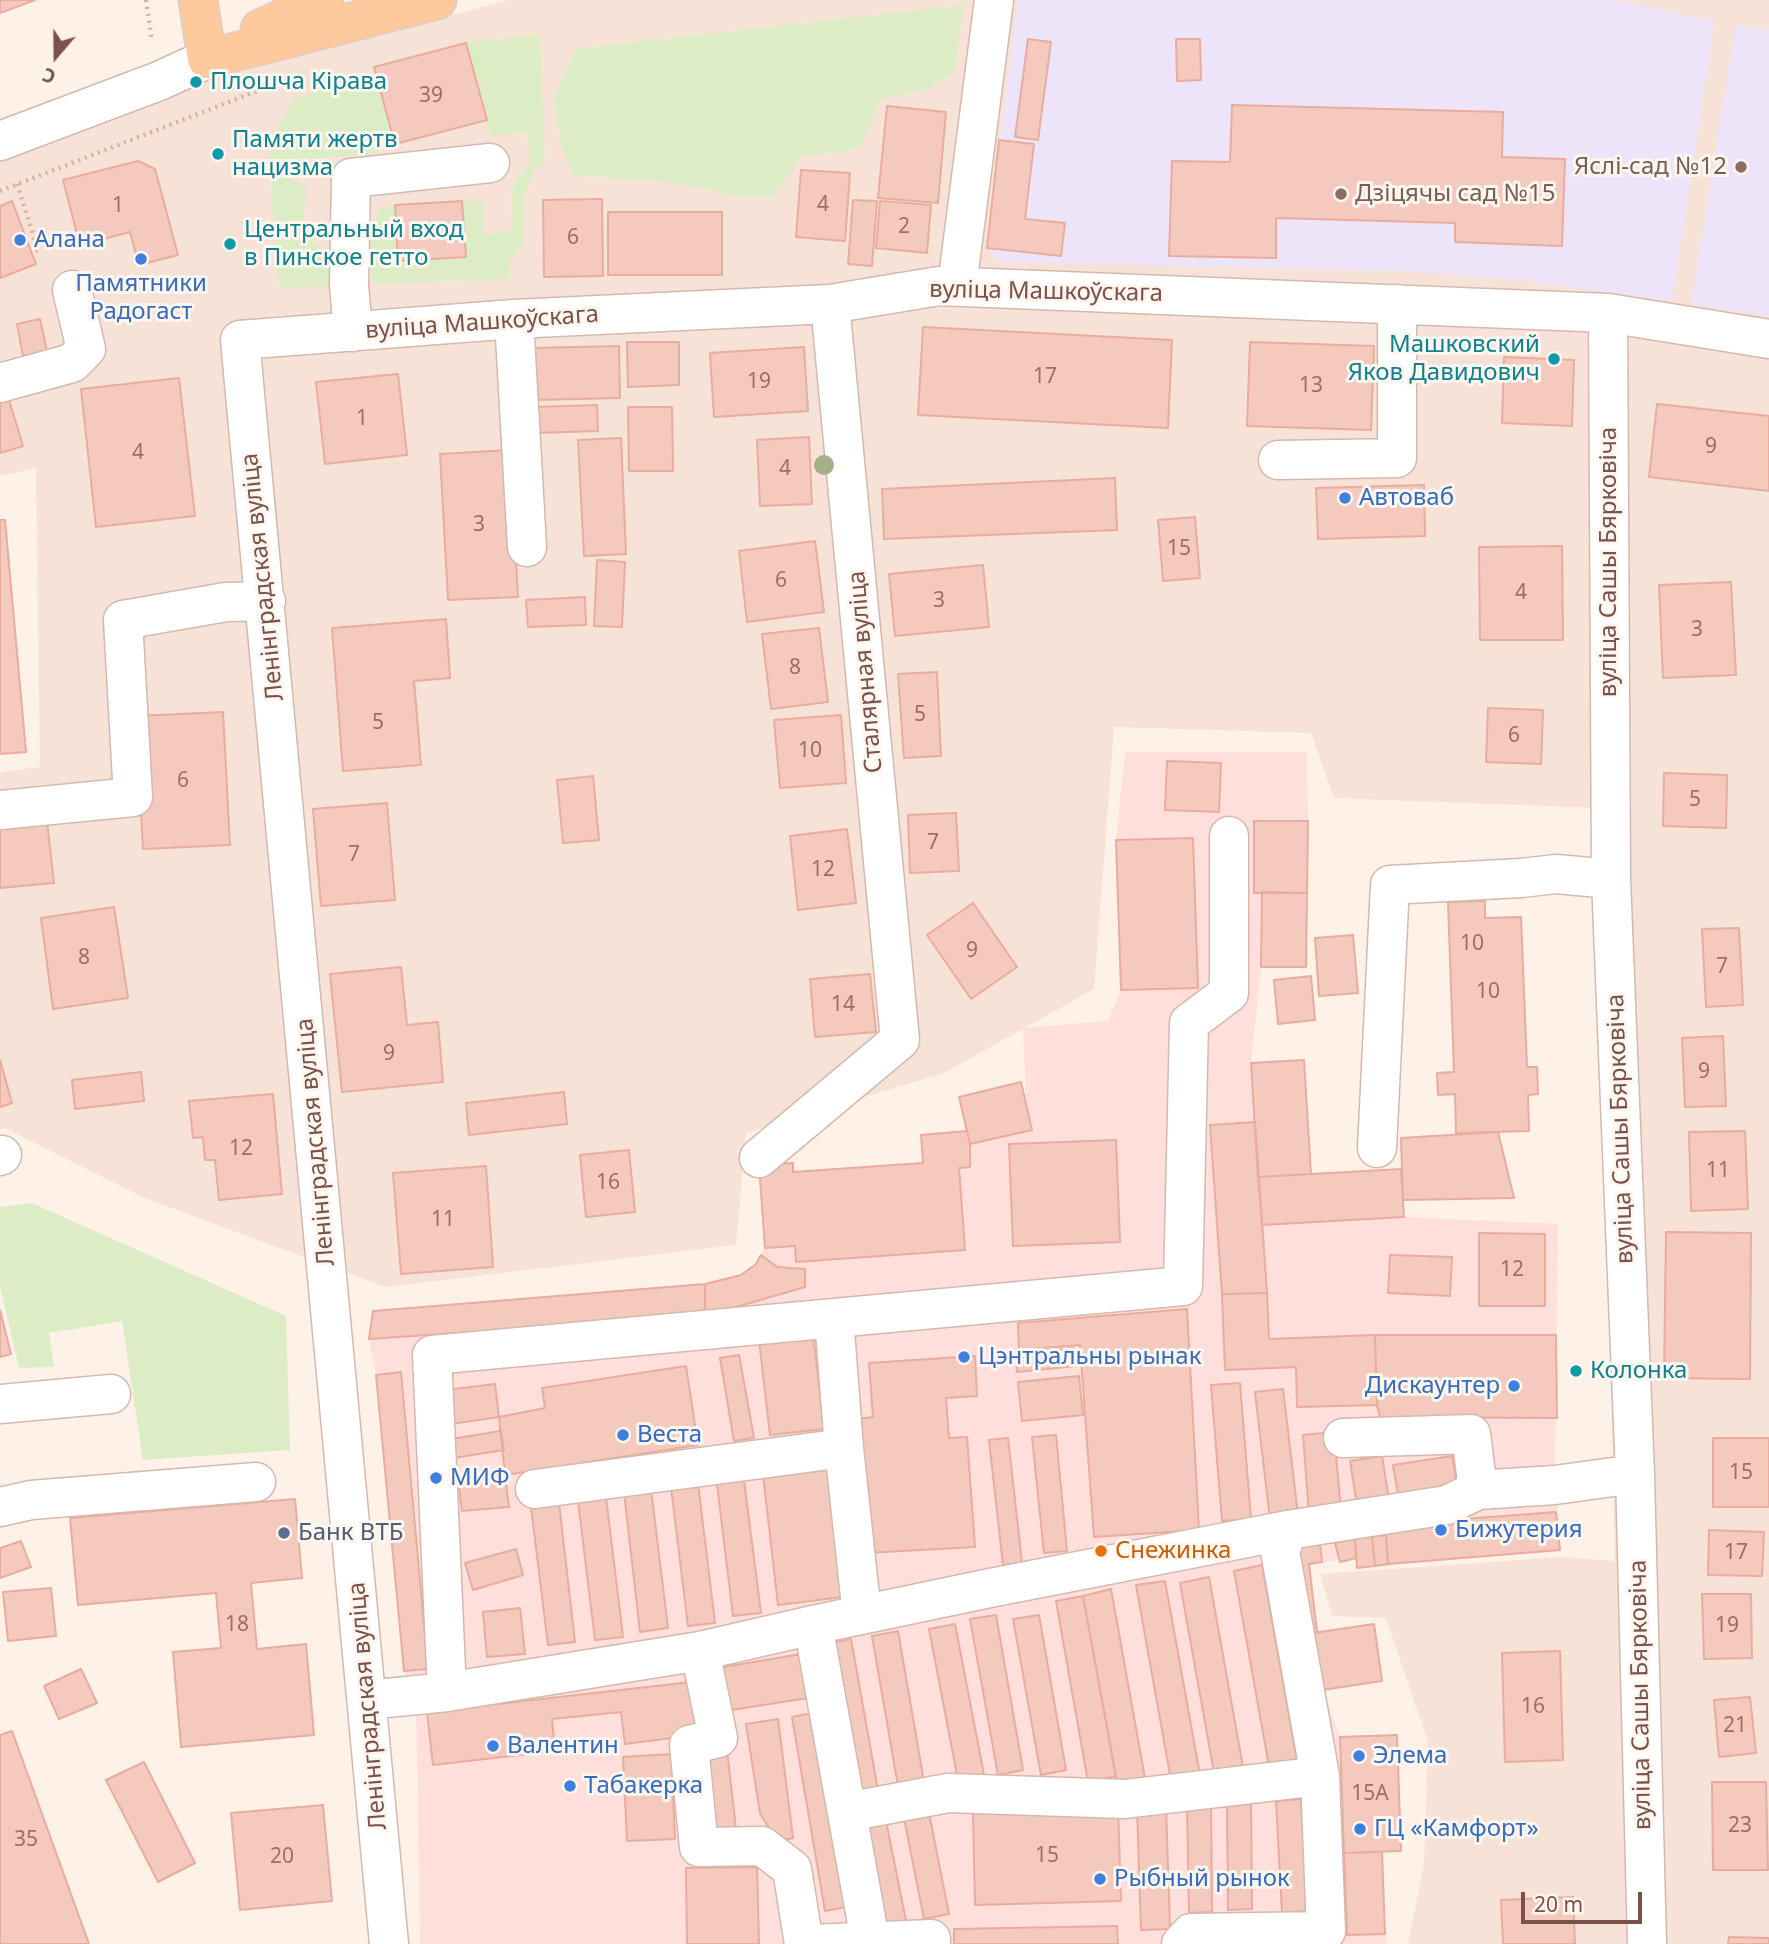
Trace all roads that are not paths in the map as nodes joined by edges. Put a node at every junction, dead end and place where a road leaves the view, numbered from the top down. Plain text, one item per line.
1 (198, 0) edge
2 (324, 0) edge
3 (437, 0) edge
4 (994, 0) edge
5 (207, 60) junction
6 (0, 141) edge
7 (490, 163) dead end
8 (957, 286) junction
9 (72, 290) dead end
10 (830, 304) junction
11 (1397, 304) junction
12 (1608, 313) junction
13 (514, 319) junction
14 (353, 332) junction
15 (1769, 339) edge
16 (240, 340) joint
17 (0, 383) edge
18 (1278, 460) dead end
19 (527, 547) dead end
20 (266, 601) junction
21 (0, 810) edge
22 (1229, 836) dead end
23 (1611, 879) junction
24 (1377, 1148) dead end
25 (759, 1158) dead end
26 (834, 1318) junction
27 (111, 1394) dead end
28 (0, 1405) edge
29 (1343, 1438) dead end
30 (844, 1447) junction
31 (1635, 1474) junction
32 (256, 1482) dead end
33 (535, 1489) dead end
34 (1478, 1490) junction
35 (0, 1507) edge
36 (1288, 1530) junction
37 (862, 1615) junction
38 (813, 1625) junction
39 (701, 1651) junction
40 (447, 1692) junction
41 (368, 1700) junction
42 (1320, 1776) junction
43 (847, 1812) junction
44 (870, 1940) junction
45 (389, 1944) edge
46 (804, 1944) edge
47 (812, 1944) edge
48 (931, 1944) edge
49 (1181, 1944) edge
50 (1647, 1944) edge

1 - 5 main road
2 - 5 main road
3 - 5 main road
4 - 8 street
5 - 6 street
7 - 14 street
8 - 10 street, вуліца Машкоўскага
8 - 11 street, вуліца Машкоўскага
9 - 17 street
10 - 13 street, вуліца Машкоўскага
10 - 25 street, Сталярная вуліца
11 - 12 street, вуліца Машкоўскага
11 - 18 street
12 - 15 street, вуліца Машкоўскага
12 - 23 street, вуліца Сашы Бярковіча
13 - 14 street, вуліца Машкоўскага
13 - 19 street
14 - 16 street, вуліца Машкоўскага
16 - 20 street, Ленінградская вуліца
20 - 21 street
20 - 41 street, Ленінградская вуліца
22 - 26 street
23 - 24 street
23 - 31 street, вуліца Сашы Бярковіча
26 - 30 street
26 - 40 street
27 - 28 street
29 - 34 street
30 - 33 street
30 - 37 street
31 - 34 street
31 - 50 street, вуліца Сашы Бярковіча
32 - 35 street
34 - 36 street
36 - 37 street
36 - 42 street
37 - 38 street
38 - 39 street
38 - 43 street
39 - 40 street
39 - 46 street
40 - 41 street
41 - 45 street, Ленінградская вуліца
42 - 43 street
42 - 49 street
43 - 44 street
44 - 47 street
44 - 48 street

